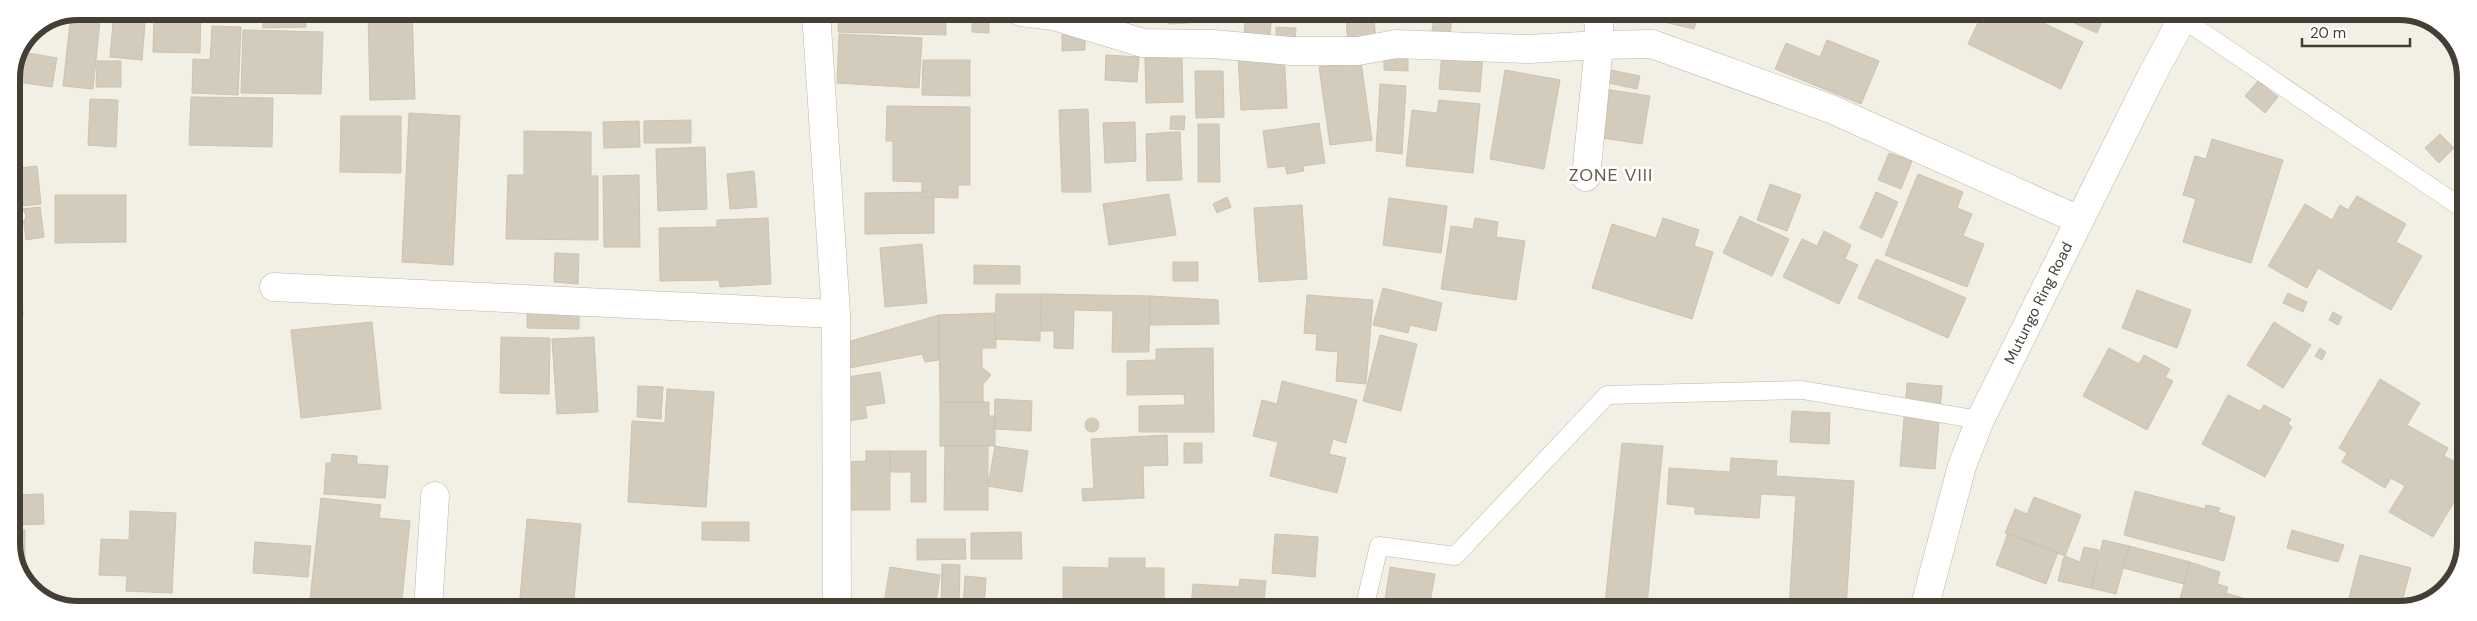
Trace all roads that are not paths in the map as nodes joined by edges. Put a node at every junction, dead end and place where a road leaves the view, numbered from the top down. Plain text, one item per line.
1 (817, 20) edge
2 (1067, 20) edge
3 (1598, 20) edge
4 (2182, 20) edge
5 (2190, 20) edge
6 (1599, 45) junction
7 (1586, 177) dead end
8 (2457, 204) edge
9 (2079, 220) junction
10 (274, 287) dead end
11 (836, 314) junction
12 (1980, 420) junction
13 (435, 496) dead end
14 (428, 601) edge
15 (838, 601) edge
16 (1366, 601) edge
17 (1926, 601) edge

1 - 11 street
2 - 6 street
3 - 6 street
4 - 9 street, Mutungo Ring Road
5 - 8 lane
6 - 7 street
6 - 9 street
9 - 12 street, Mutungo Ring Road
10 - 11 street
11 - 15 street
12 - 16 lane
12 - 17 street, Mutungo Ring Road
13 - 14 street

